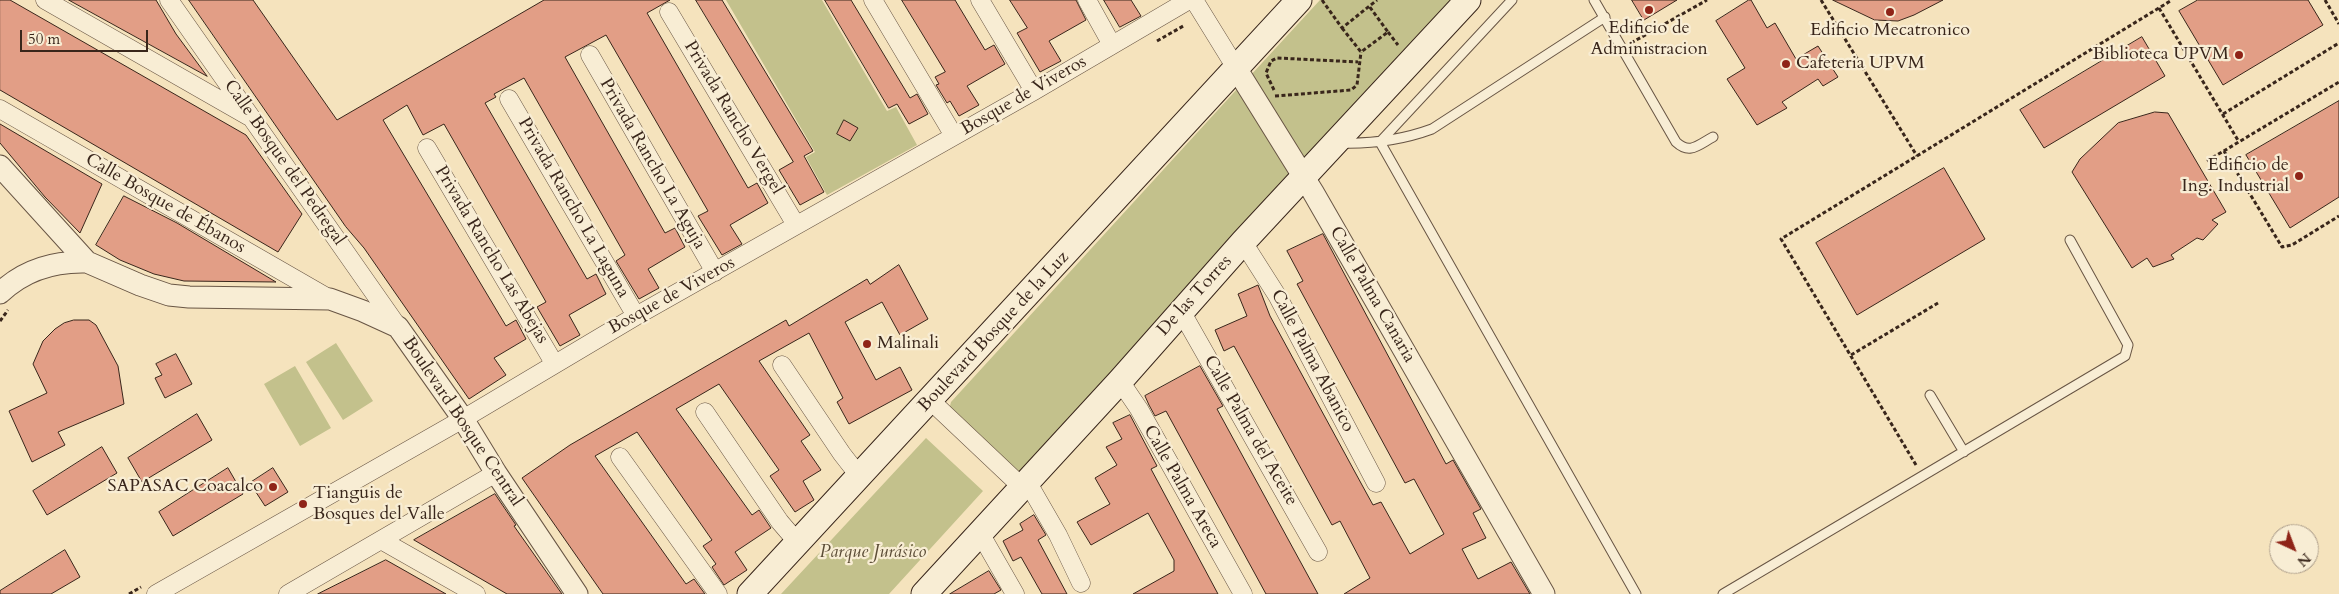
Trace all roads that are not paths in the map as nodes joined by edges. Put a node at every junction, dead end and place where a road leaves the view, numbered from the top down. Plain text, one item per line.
1 (45, 0) edge
2 (169, 0) edge
3 (873, 0) edge
4 (980, 0) edge
5 (1087, 0) edge
6 (1188, 0) edge
7 (1194, 0) edge
8 (1468, 0) edge
9 (1512, 0) edge
10 (1594, 0) edge
11 (1287, 5) edge
12 (669, 12) dead end
13 (1605, 17) junction
14 (1112, 46) junction
15 (590, 56) dead end
16 (1236, 68) junction
17 (1034, 91) junction
18 (509, 99) dead end
19 (0, 109) edge
20 (253, 118) junction
21 (954, 136) junction
22 (1713, 137) dead end
23 (1380, 142) junction
24 (1336, 143) junction
25 (427, 148) dead end
26 (1, 171) edge
27 (1303, 176) junction
28 (796, 225) junction
29 (2070, 240) dead end
30 (1243, 242) junction
31 (88, 262) junction
32 (715, 272) junction
33 (330, 299) junction
34 (5, 300) edge
35 (1181, 311) junction
36 (636, 316) junction
37 (398, 327) junction
38 (554, 363) junction
39 (782, 365) dead end
40 (1120, 381) junction
41 (1930, 395) dead end
42 (930, 401) junction
43 (705, 412) dead end
44 (462, 419) junction
45 (1964, 452) junction
46 (620, 457) dead end
47 (496, 473) junction
48 (860, 477) junction
49 (1376, 483) dead end
50 (1026, 485) junction
51 (980, 534) junction
52 (380, 540) junction
53 (798, 543) junction
54 (1318, 552) dead end
55 (1081, 583) dead end
56 (156, 594) edge
57 (288, 594) edge
58 (476, 594) edge
59 (578, 594) edge
60 (718, 594) edge
61 (750, 594) edge
62 (924, 594) edge
63 (1015, 594) edge
64 (1243, 594) edge
65 (1544, 594) edge
66 (1636, 594) edge
67 (1723, 594) edge

1 - 20 street
2 - 20 street, Calle Bosque del Pedregal
3 - 21 street
4 - 17 street
5 - 14 street
6 - 14 street, Bosque de Viveros
7 - 16 street, Calle Palma Canaria
8 - 24 main road, De las Torres
9 - 23 lane
10 - 13 lane
11 - 16 main road, Boulevard Bosque de la Luz
12 - 28 street, Privada Rancho Vergel
13 - 22 lane
13 - 23 lane
14 - 17 street, Bosque de Viveros
15 - 32 street, Privada Rancho La Aguja
16 - 27 street, Calle Palma Canaria
16 - 42 main road, Boulevard Bosque de la Luz
17 - 21 street, Bosque de Viveros
18 - 36 street, Privada Rancho La Laguna
19 - 33 street, Calle Bosque de Ébanos
20 - 37 street, Calle Bosque del Pedregal
21 - 28 street, Bosque de Viveros
23 - 24 lane
23 - 66 lane
24 - 27 main road, De las Torres
25 - 38 street, Privada Rancho Las Abejas
26 - 31 street, Boulevard Bosque Central
27 - 30 main road, De las Torres
27 - 65 street, Calle Palma Canaria
28 - 32 street, Bosque de Viveros
29 - 45 lane
30 - 35 main road, De las Torres
30 - 49 street, Calle Palma Abanico
31 - 33 street, Boulevard Bosque Central
31 - 34 street
32 - 36 street, Bosque de Viveros
33 - 37 street, Boulevard Bosque Central
35 - 40 main road, De las Torres
35 - 54 street, Calle Palma del Aceite
36 - 38 street, Bosque de Viveros
37 - 44 street, Boulevard Bosque Central
38 - 44 street, Bosque de Viveros
39 - 48 street
40 - 50 main road, De las Torres
40 - 64 street, Calle Palma Areca
41 - 45 lane
42 - 48 main road, Boulevard Bosque de la Luz
42 - 50 street
43 - 53 street
44 - 47 street, Boulevard Bosque Central
44 - 56 street, Bosque de Viveros
45 - 67 lane
46 - 60 street
47 - 52 street
47 - 59 street, Boulevard Bosque Central
48 - 53 main road, Boulevard Bosque de la Luz
50 - 51 main road, De las Torres
50 - 55 street
51 - 62 main road, De las Torres
51 - 63 street
52 - 57 street
52 - 58 street
53 - 61 main road, Boulevard Bosque de la Luz

